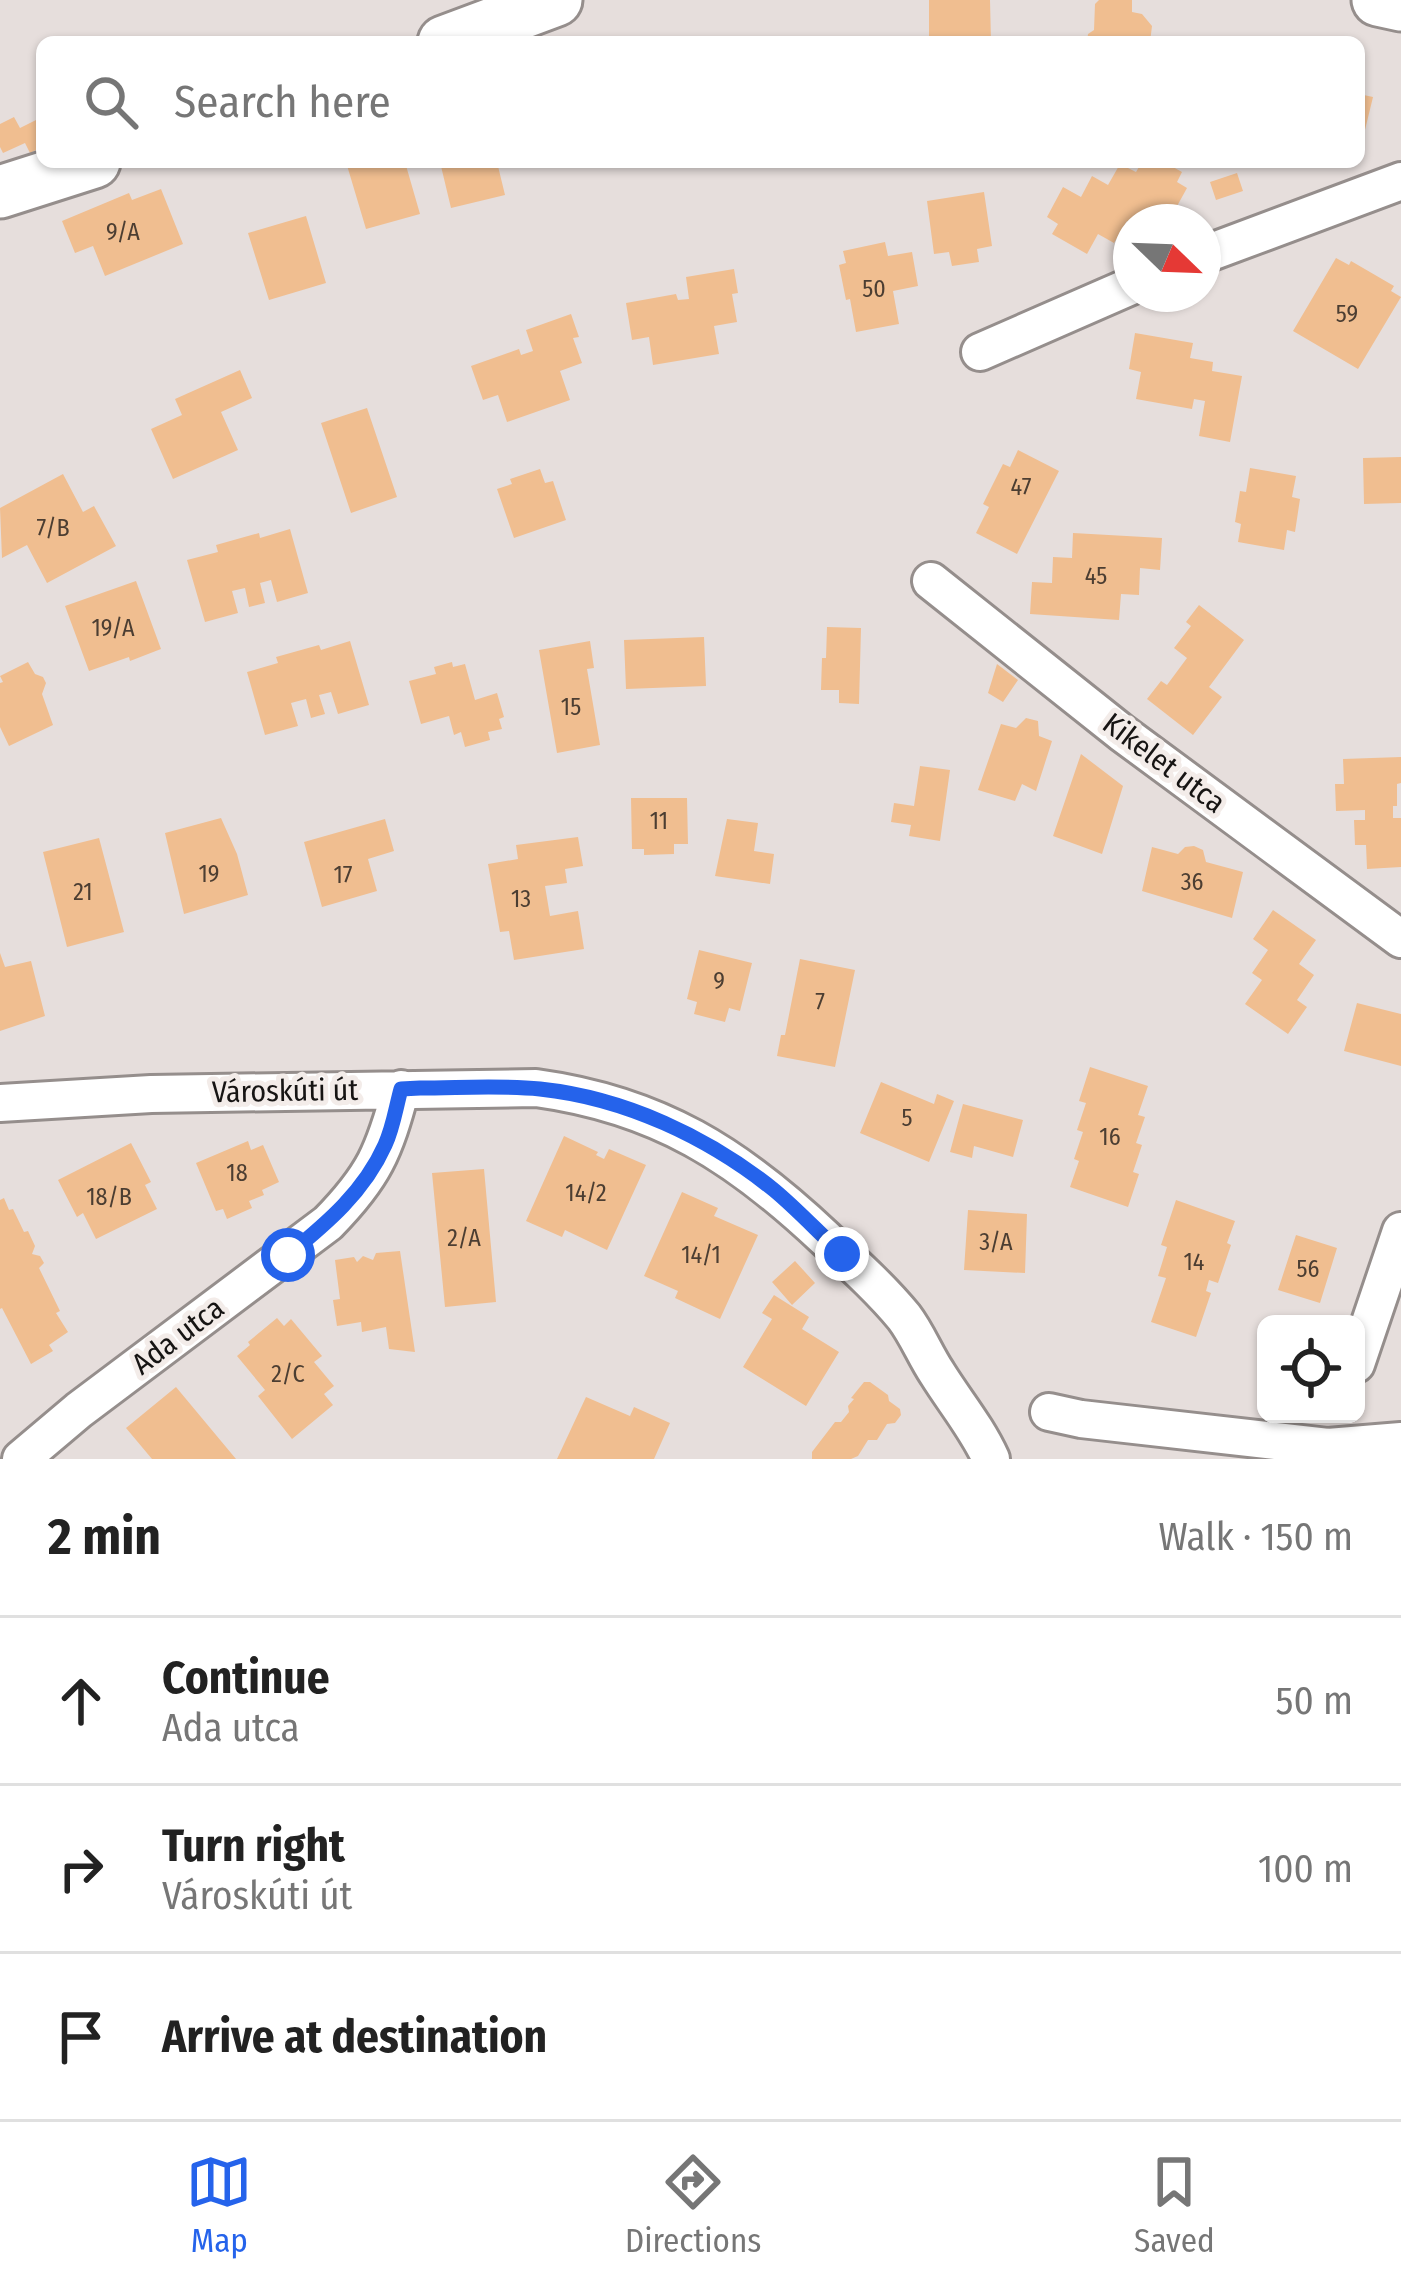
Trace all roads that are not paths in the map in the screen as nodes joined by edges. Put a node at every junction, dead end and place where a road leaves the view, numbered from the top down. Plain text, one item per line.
1 (556, 0) edge
2 (1378, 0) edge
3 (1401, 5) edge
4 (460, 36) edge
5 (75, 168) edge
6 (1401, 181) edge
7 (0, 192) edge
8 (1221, 248) edge
9 (1113, 294) edge
10 (980, 352) dead end
11 (931, 581) dead end
12 (1401, 939) edge
13 (401, 1089) junction
14 (0, 1103) edge
15 (1401, 1231) edge
16 (1365, 1337) edge
17 (1048, 1412) dead end
18 (1331, 1440) edge
19 (1401, 1441) edge
20 (21, 1459) edge
21 (991, 1459) edge

1 - 4 street
2 - 3 street
5 - 7 street
6 - 8 street
9 - 10 street
11 - 12 street, Kikelet utca
13 - 14 street, Városkúti út
13 - 20 street, Ada utca
13 - 21 street, Városkúti út
15 - 16 street
17 - 18 street
18 - 19 street

